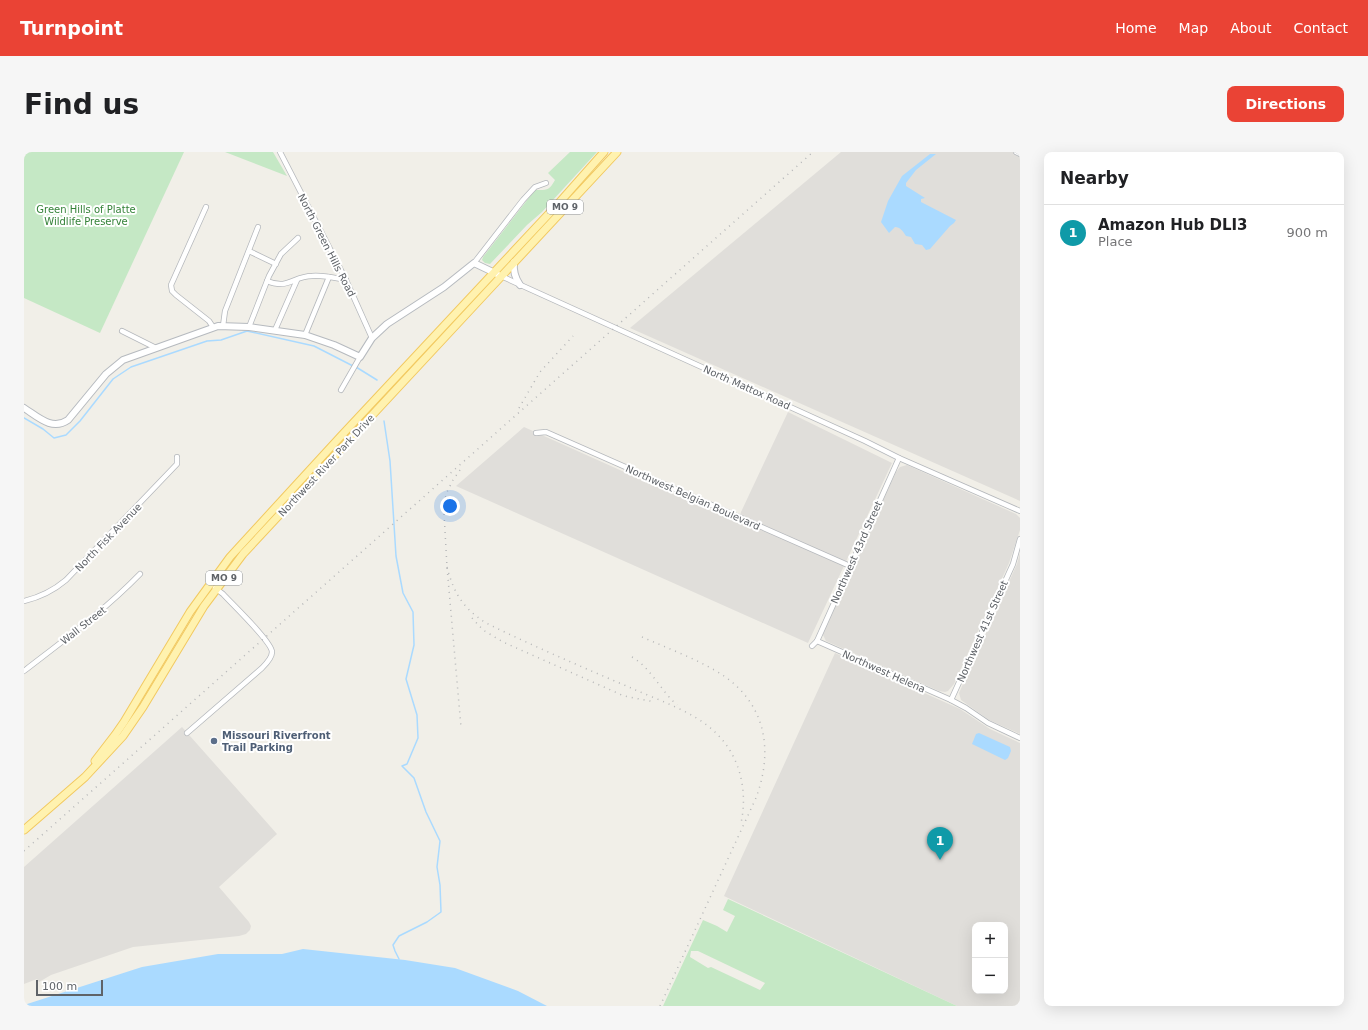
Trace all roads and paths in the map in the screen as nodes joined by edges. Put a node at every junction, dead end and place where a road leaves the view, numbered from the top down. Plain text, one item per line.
1 (280, 152) edge
2 (604, 152) edge
3 (617, 152) edge
4 (1016, 152) edge
5 (1020, 154) edge
6 (546, 183) dead end
7 (206, 207) dead end
8 (258, 227) dead end
9 (298, 238) dead end
10 (248, 251) junction
11 (514, 262) junction
12 (474, 263) junction
13 (276, 264) junction
14 (494, 272) junction
15 (501, 276) junction
16 (329, 277) junction
17 (297, 280) junction
18 (346, 280) junction
19 (267, 281) junction
20 (520, 285) junction
21 (222, 326) junction
22 (249, 327) junction
23 (213, 328) junction
24 (275, 330) junction
25 (122, 331) dead end
26 (305, 335) junction
27 (374, 336) junction
28 (156, 348) junction
29 (420, 357) junction
30 (358, 359) junction
31 (341, 390) dead end
32 (24, 408) edge
33 (536, 433) dead end
34 (341, 436) junction
35 (347, 442) junction
36 (177, 457) dead end
37 (899, 458) junction
38 (1020, 512) edge
39 (1020, 539) edge
40 (850, 566) junction
41 (140, 574) dead end
42 (209, 584) junction
43 (216, 588) junction
44 (24, 601) edge
45 (817, 641) junction
46 (812, 646) dead end
47 (24, 671) edge
48 (951, 700) junction
49 (187, 733) dead end
50 (1020, 738) edge
51 (61, 798) junction
52 (24, 830) edge

1 - 18 street, North Green Hills Road
2 - 14 main road, Northwest River Park Drive / MO 9
3 - 11 main road, Northwest River Park Drive / MO 9
4 - 5 street
6 - 12 street
7 - 23 street
8 - 10 street
9 - 13 street
10 - 13 street
10 - 21 street
11 - 15 main road, Northwest River Park Drive / MO 9
11 - 20 street
12 - 14 street, North Mattox Road
12 - 27 street
13 - 19 street
14 - 15 street, North Mattox Road
14 - 29 main road, Northwest River Park Drive / MO 9
15 - 20 street, North Mattox Road
15 - 29 main road, Northwest River Park Drive / MO 9
16 - 17 street
16 - 18 street
16 - 26 street
17 - 19 street
17 - 24 street
18 - 27 street, North Green Hills Road
19 - 22 street
20 - 37 street, North Mattox Road
21 - 22 street
21 - 23 street
22 - 24 street
23 - 28 street
24 - 26 street
25 - 28 street
26 - 30 street
27 - 30 street
28 - 32 street
29 - 34 main road, Northwest River Park Drive / MO 9
29 - 35 main road, Northwest River Park Drive / MO 9
30 - 31 street
33 - 40 street, Northwest Belgian Boulevard
34 - 35 main road
34 - 42 main road, Northwest River Park Drive / MO 9
35 - 43 main road, Northwest River Park Drive / MO 9
36 - 44 street, North Fisk Avenue
37 - 38 street, North Mattox Road
37 - 40 street, Northwest 43rd Street
39 - 48 street, Northwest 41st Street
40 - 45 street, Northwest 43rd Street
41 - 47 street, Wall Street
42 - 43 street
42 - 51 main road, Northwest River Park Drive / MO 9
43 - 49 street
43 - 51 main road, Northwest River Park Drive / MO 9
45 - 46 street, Northwest 43rd Street
45 - 48 street, Northwest Helena
48 - 50 street, Northwest Helena
51 - 52 main road, Northwest River Park Drive / MO 9

